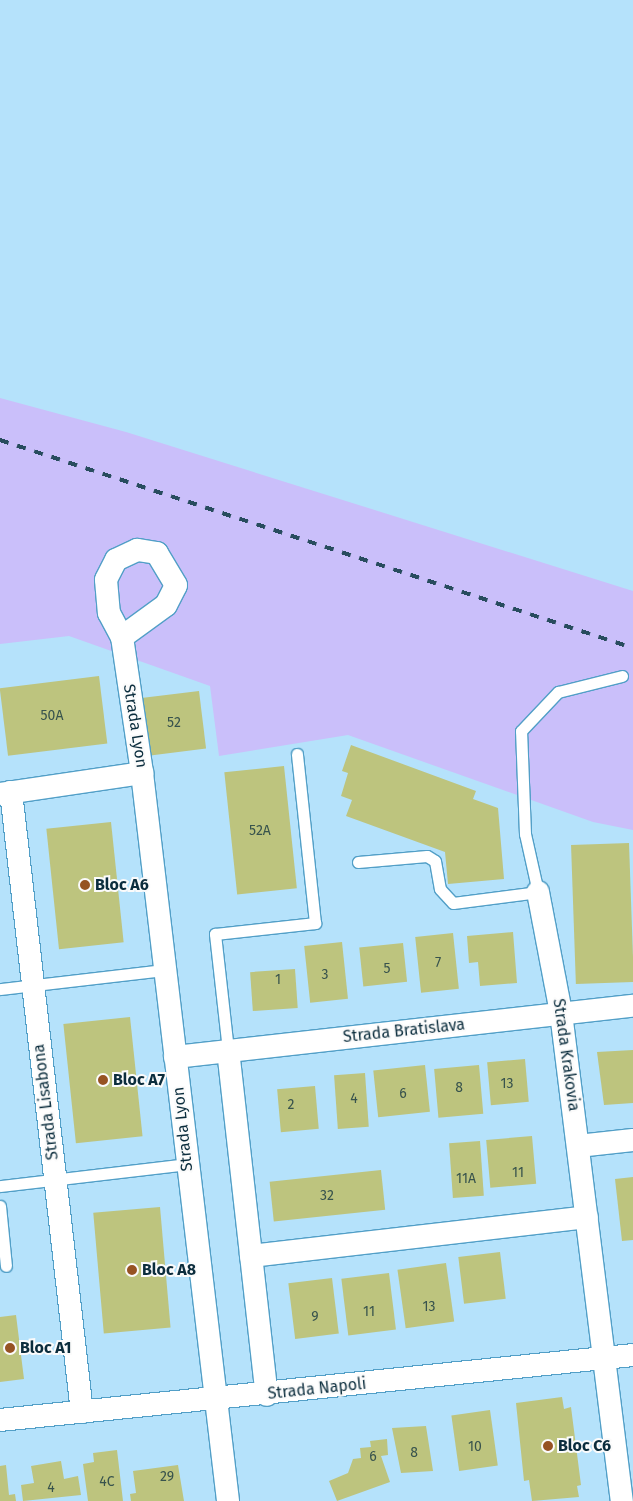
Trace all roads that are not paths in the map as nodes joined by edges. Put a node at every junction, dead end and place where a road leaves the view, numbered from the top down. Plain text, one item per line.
1 (122, 637) dead end
2 (622, 676) dead end
3 (297, 754) dead end
4 (142, 773) junction
5 (5, 793) edge
6 (358, 862) dead end
7 (538, 892) junction
8 (164, 970) junction
9 (33, 985) junction
10 (0, 989) edge
11 (633, 1006) edge
12 (561, 1013) junction
13 (228, 1050) junction
14 (175, 1057) junction
15 (633, 1140) edge
16 (578, 1146) junction
17 (187, 1164) junction
18 (56, 1180) junction
19 (0, 1186) edge
20 (0, 1206) edge
21 (587, 1218) junction
22 (251, 1256) junction
23 (6, 1266) dead end
24 (633, 1355) edge
25 (605, 1358) junction
26 (267, 1395) junction
27 (215, 1400) junction
28 (82, 1412) junction
29 (0, 1420) edge
30 (228, 1501) edge
31 (622, 1501) edge

1 - 4 street, Strada Lyon
2 - 7 lane, Strada Krakovia
3 - 13 lane
4 - 5 street
4 - 8 street, Strada Lyon
5 - 9 street, Strada Lisabona
6 - 7 lane
7 - 12 street, Strada Krakovia
8 - 9 lane
8 - 14 street, Strada Lyon
9 - 10 lane
9 - 18 street, Strada Lisabona
11 - 12 street, Strada Bratislava
12 - 13 street, Strada Bratislava
12 - 16 street, Strada Krakovia
13 - 14 street, Strada Bratislava
13 - 22 street
14 - 17 street, Strada Lyon
15 - 16 street
16 - 21 street, Strada Krakovia
17 - 18 lane
17 - 27 street, Strada Lyon
18 - 19 lane
18 - 28 street, Strada Lisabona
20 - 23 lane
21 - 22 street
21 - 25 street, Strada Krakovia
22 - 26 street
24 - 25 street, Strada Napoli
25 - 26 street, Strada Napoli
25 - 31 street, Strada Krakovia
26 - 27 street, Strada Napoli
27 - 28 street, Strada Napoli
27 - 30 street, Strada Lyon
28 - 29 street, Strada Napoli

